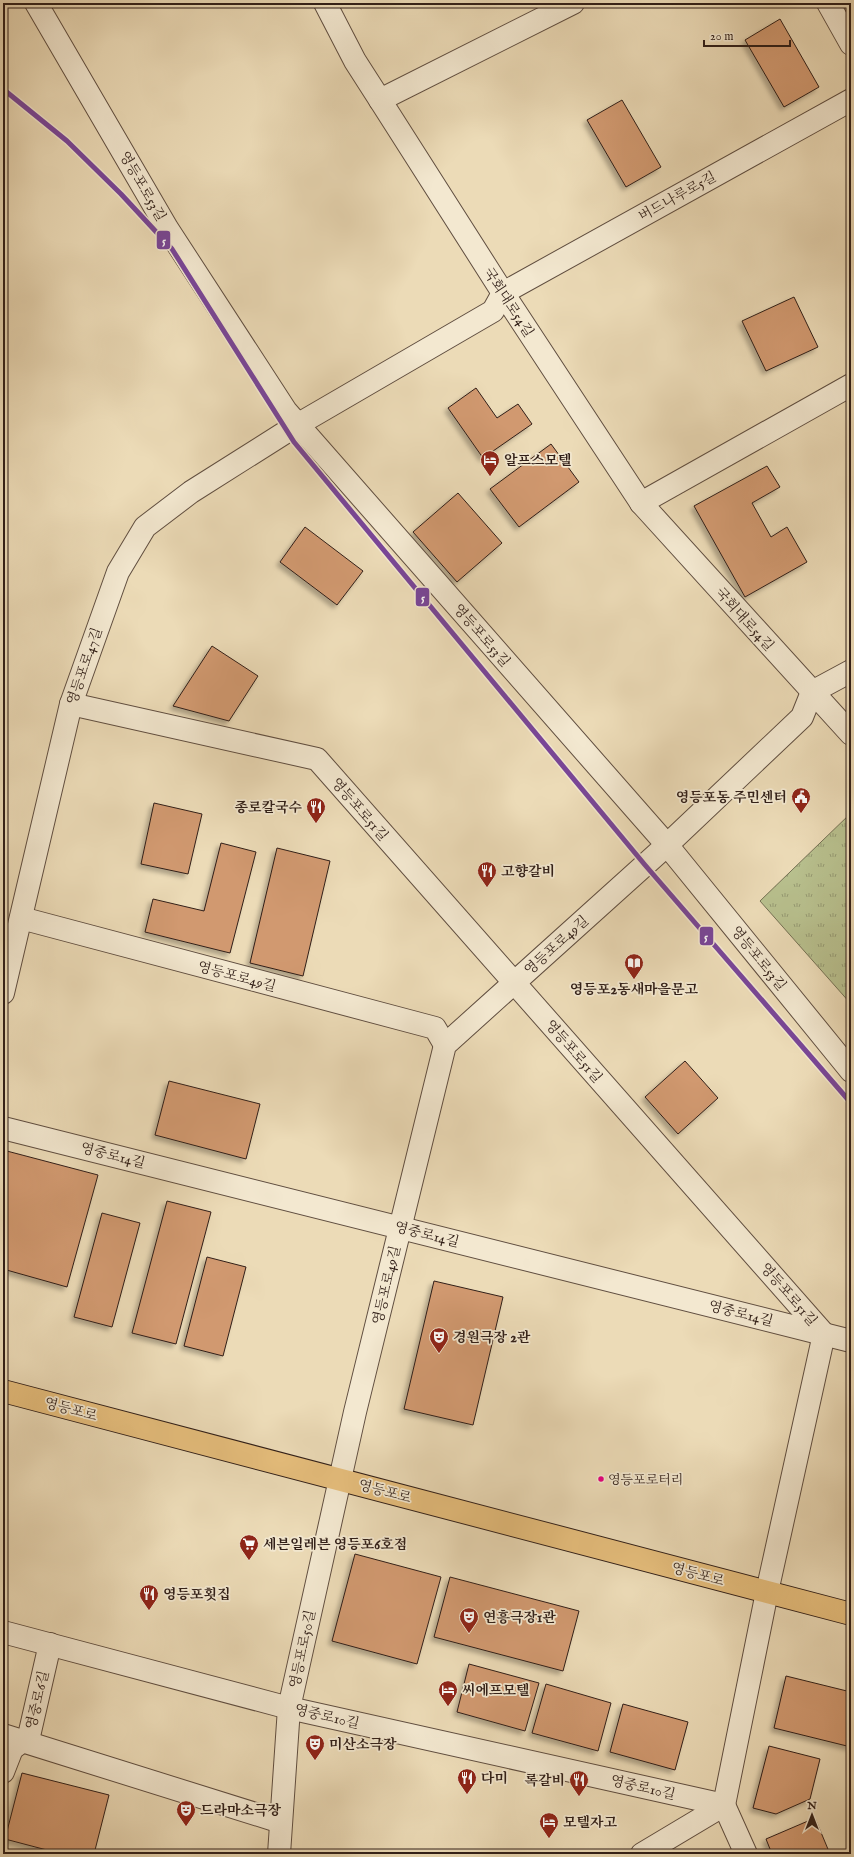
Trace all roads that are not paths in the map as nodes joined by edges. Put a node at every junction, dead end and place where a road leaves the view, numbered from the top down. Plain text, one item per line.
1 (36, 3) edge
2 (325, 3) edge
3 (573, 3) edge
4 (828, 3) edge
5 (851, 44) edge
6 (380, 100) junction
7 (851, 100) edge
8 (503, 293) junction
9 (851, 385) edge
10 (298, 424) junction
11 (641, 503) junction
12 (851, 671) edge
13 (812, 692) junction
14 (71, 704) junction
15 (851, 734) edge
16 (667, 845) junction
17 (21, 918) junction
18 (514, 983) junction
19 (3, 993) edge
20 (446, 1045) junction
21 (851, 1071) edge
22 (3, 1128) edge
23 (400, 1228) junction
24 (824, 1334) junction
25 (851, 1341) edge
26 (3, 1391) edge
27 (341, 1479) junction
28 (767, 1592) junction
29 (851, 1614) edge
30 (3, 1632) edge
31 (50, 1644) junction
32 (290, 1708) junction
33 (12, 1739) edge
34 (3, 1772) edge
35 (724, 1804) junction
36 (282, 1822) junction
37 (279, 1854) edge
38 (642, 1854) edge
39 (746, 1854) edge

1 - 10 street, 영등포로53길
2 - 6 street, 국회대로54길
3 - 6 street
4 - 5 street
6 - 8 street, 국회대로54길
7 - 8 street, 버드나루로5길
8 - 10 street
8 - 11 street, 국회대로54길
9 - 11 street
10 - 14 street, 영등포로47길
10 - 16 street, 영등포로53길
11 - 13 street, 국회대로54길
12 - 13 street
13 - 15 street, 국회대로54길
13 - 16 street
14 - 17 street, 영등포로47길
14 - 18 street, 영등포로51길
16 - 18 street, 영등포로49길
16 - 21 street, 영등포로53길
17 - 19 street, 영등포로47길
17 - 20 street, 영등포로49길
18 - 20 street, 영등포로49길
18 - 24 street, 영등포로51길
20 - 23 street, 영등포로49길
22 - 23 street, 영중로14길
23 - 24 street, 영중로14길
23 - 27 street, 영등포로49길
24 - 25 street, 영중로14길
24 - 28 street, 영등포로51길
26 - 27 main road, 영등포로
27 - 28 main road, 영등포로
27 - 32 street, 영등포로50길
28 - 29 main road, 영등포로
28 - 35 street
30 - 31 street, 영중로10길
31 - 32 street, 영중로10길
31 - 33 street, 영중로6길
32 - 35 street, 영중로10길
32 - 36 street, 영등포로50길
33 - 34 street, 영중로6길
33 - 36 street
35 - 38 street
35 - 39 street
36 - 37 street, 영등포로50길

